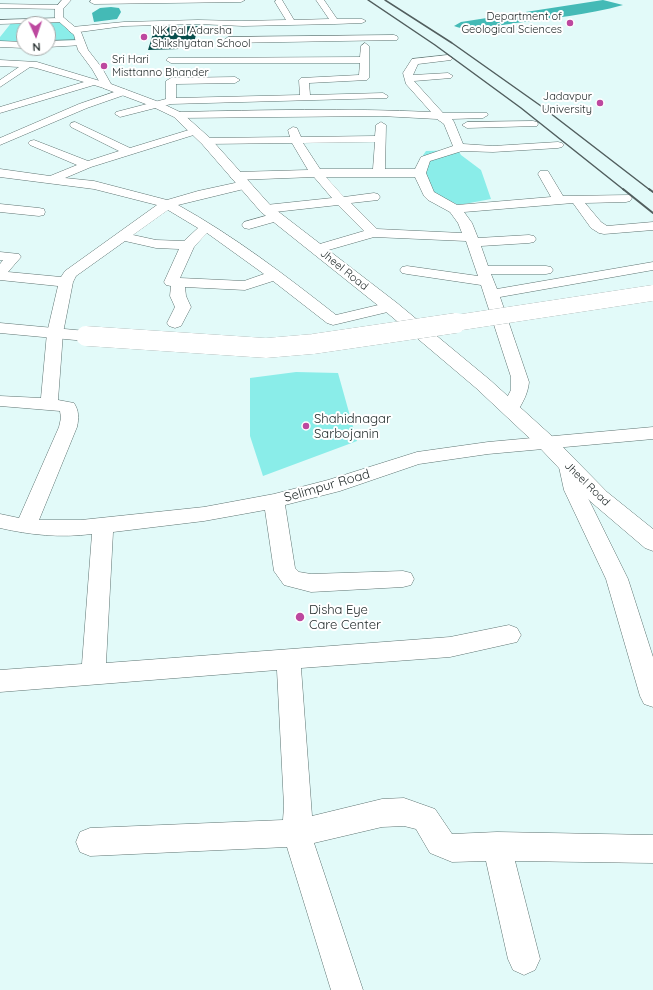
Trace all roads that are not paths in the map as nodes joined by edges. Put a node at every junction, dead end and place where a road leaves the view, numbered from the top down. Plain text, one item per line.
1 (9, 0) edge
2 (241, 0) edge
3 (320, 0) edge
4 (178, 1) edge
5 (94, 2) dead end
6 (279, 2) dead end
7 (0, 6) edge
8 (62, 9) edge
9 (128, 9) edge
10 (243, 18) junction
11 (362, 21) dead end
12 (0, 22) edge
13 (10, 22) junction
14 (290, 22) junction
15 (335, 22) junction
16 (72, 30) junction
17 (4, 32) dead end
18 (366, 38) junction
19 (394, 38) dead end
20 (228, 40) dead end
21 (80, 43) junction
22 (0, 44) edge
23 (56, 44) edge
24 (16, 45) edge
25 (247, 52) junction
26 (448, 58) dead end
27 (171, 60) dead end
28 (364, 60) junction
29 (0, 63) edge
30 (29, 64) junction
31 (211, 70) junction
32 (448, 76) dead end
33 (410, 78) junction
34 (235, 80) junction
35 (0, 84) edge
36 (100, 84) junction
37 (123, 92) junction
38 (383, 96) dead end
39 (304, 97) junction
40 (231, 98) junction
41 (171, 100) junction
42 (156, 104) junction
43 (453, 105) dead end
44 (0, 110) edge
45 (436, 111) junction
46 (289, 113) junction
47 (381, 113) junction
48 (120, 114) dead end
49 (178, 115) junction
50 (483, 115) dead end
51 (533, 124) dead end
52 (75, 125) dead end
53 (451, 125) junction
54 (196, 131) junction
55 (381, 138) junction
56 (295, 140) junction
57 (0, 142) edge
58 (206, 142) junction
59 (34, 143) dead end
60 (558, 145) dead end
61 (459, 147) junction
62 (130, 152) junction
63 (87, 165) junction
64 (0, 173) edge
65 (317, 173) junction
66 (379, 173) junction
67 (420, 173) junction
68 (544, 174) dead end
69 (50, 179) junction
70 (240, 180) junction
71 (374, 197) dead end
72 (626, 198) dead end
73 (576, 199) junction
74 (340, 201) junction
75 (560, 201) junction
76 (168, 204) junction
77 (0, 208) edge
78 (455, 209) junction
79 (39, 212) dead end
80 (271, 213) junction
81 (249, 225) dead end
82 (207, 226) junction
83 (653, 226) edge
84 (373, 233) junction
85 (122, 236) junction
86 (471, 239) junction
87 (529, 239) dead end
88 (188, 245) junction
89 (318, 249) junction
90 (0, 256) edge
91 (653, 266) edge
92 (407, 270) dead end
93 (546, 270) dead end
94 (0, 275) edge
95 (275, 275) junction
96 (66, 282) junction
97 (178, 282) junction
98 (487, 282) junction
99 (653, 293) edge
100 (391, 307) junction
101 (176, 323) dead end
102 (0, 328) edge
103 (55, 332) junction
104 (0, 402) edge
105 (49, 404) junction
106 (510, 409) junction
107 (653, 433) edge
108 (547, 443) junction
109 (569, 467) junction
110 (274, 501) junction
111 (0, 521) edge
112 (103, 525) junction
113 (26, 527) junction
114 (653, 542) edge
115 (403, 579) dead end
116 (509, 635) dead end
117 (288, 659) junction
118 (93, 675) junction
119 (0, 681) edge
120 (653, 696) edge
121 (298, 833) junction
122 (90, 842) dead end
123 (497, 846) junction
124 (653, 849) edge
125 (524, 959) dead end
126 (347, 990) edge

1 - 7 street
2 - 4 street
2 - 10 street
3 - 15 street
4 - 9 street
5 - 9 street
6 - 14 street
7 - 8 street
8 - 13 street
8 - 16 street
9 - 10 street
9 - 16 street
10 - 14 street
10 - 25 street
11 - 15 street
12 - 13 street
13 - 17 street
14 - 15 street
16 - 21 street
18 - 19 street
18 - 25 street
18 - 28 street
20 - 25 street
21 - 23 street
21 - 36 street
22 - 24 street
25 - 28 street
25 - 31 street
25 - 34 street
26 - 33 street
27 - 31 street
28 - 39 street
29 - 30 street
30 - 35 street
30 - 36 street
31 - 34 street
31 - 41 street
32 - 33 street
33 - 45 street
34 - 40 street
36 - 37 street, Jheel Road
36 - 44 street
37 - 42 street, Jheel Road
37 - 57 street
38 - 39 street
39 - 40 street
40 - 41 street
41 - 42 street
42 - 48 street
42 - 49 street, Jheel Road
43 - 45 street
45 - 47 street
45 - 50 street
45 - 53 street
46 - 47 street
46 - 49 street
46 - 56 street
47 - 55 street
49 - 54 street, Jheel Road
51 - 53 street
52 - 62 street
53 - 61 street
54 - 58 street, Jheel Road
54 - 62 street
55 - 56 street
55 - 66 street
56 - 58 street
56 - 65 street
58 - 70 street, Jheel Road
59 - 63 street
60 - 61 street
61 - 67 street
62 - 63 street
63 - 69 street
64 - 69 street
65 - 66 street
65 - 70 street
65 - 74 street
66 - 67 street
67 - 78 street
68 - 75 street
69 - 76 street
70 - 76 street
70 - 80 street, Jheel Road
71 - 74 street
72 - 73 street
73 - 75 street
73 - 83 street
74 - 80 street
74 - 84 street
75 - 78 street
76 - 82 street
76 - 85 street
77 - 79 street
78 - 86 street
80 - 81 street
80 - 89 street, Jheel Road
82 - 88 street
82 - 95 street
84 - 86 street
84 - 89 street
85 - 88 street
85 - 96 street
86 - 87 street
86 - 98 street
88 - 97 street
89 - 100 street, Jheel Road
90 - 94 street
91 - 98 street
92 - 98 street
93 - 98 street
94 - 96 street
95 - 97 street
95 - 100 street
96 - 103 street
97 - 101 street
98 - 106 street
99 - 103 street, bridge
100 - 106 street, Jheel Road
102 - 103 street
103 - 105 street
104 - 105 street
105 - 113 street
106 - 108 street, Jheel Road
107 - 108 street, Selimpur Road
108 - 109 street, Jheel Road
108 - 110 street, Selimpur Road
109 - 114 street, Jheel Road
109 - 120 street
110 - 112 street, Selimpur Road
110 - 115 street
111 - 113 street, Selimpur Road
112 - 113 street, Selimpur Road
112 - 118 street
116 - 117 street
117 - 118 street
117 - 121 street
118 - 119 street
121 - 122 street
121 - 123 street
121 - 126 street
123 - 124 street
123 - 125 street

